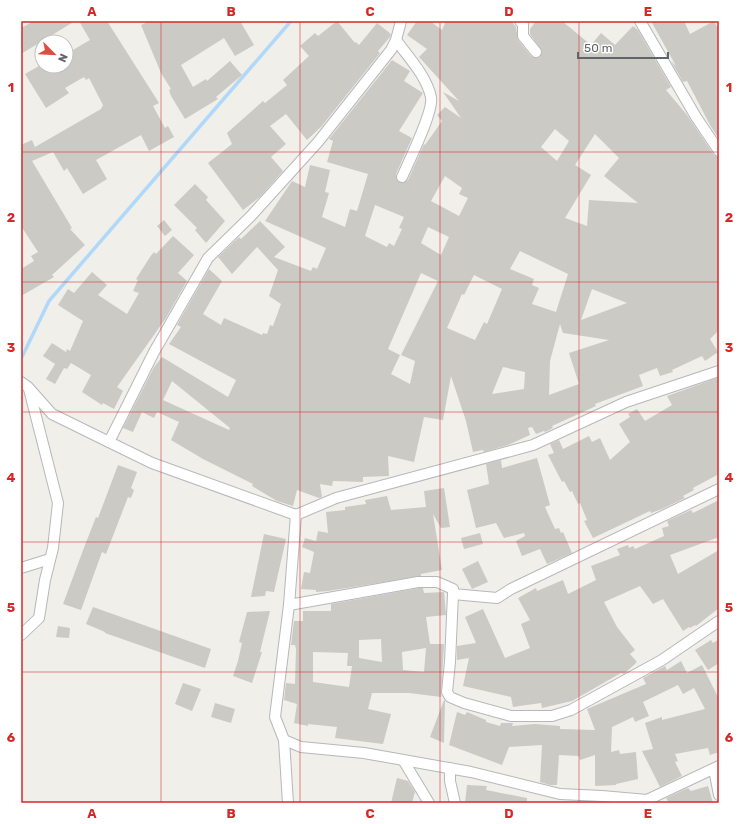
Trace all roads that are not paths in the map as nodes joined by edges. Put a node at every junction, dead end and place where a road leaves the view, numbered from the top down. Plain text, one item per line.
1 (401, 21) edge
2 (520, 21) edge
3 (640, 21) edge
4 (396, 40) junction
5 (536, 52) dead end
6 (719, 151) edge
7 (402, 177) dead end
8 (719, 371) edge
9 (25, 385) edge
10 (109, 442) junction
11 (719, 489) edge
12 (296, 515) junction
13 (50, 559) junction
14 (21, 568) edge
15 (453, 594) junction
16 (289, 605) junction
17 (719, 621) edge
18 (21, 635) edge
19 (284, 740) junction
20 (403, 760) junction
21 (450, 768) junction
22 (717, 768) edge
23 (719, 795) edge
24 (635, 801) edge
25 (288, 803) edge
26 (429, 803) edge
27 (455, 803) edge

1 - 4 street
2 - 5 street
3 - 6 street
4 - 7 street
4 - 10 street
8 - 12 street
9 - 10 street
9 - 13 street
10 - 12 street
11 - 15 street
12 - 16 street
13 - 14 street
13 - 18 street
15 - 16 street
15 - 17 street
16 - 19 street
19 - 20 street
19 - 25 street
20 - 21 street
20 - 26 street
21 - 24 street
21 - 27 street
22 - 23 street
22 - 24 street

